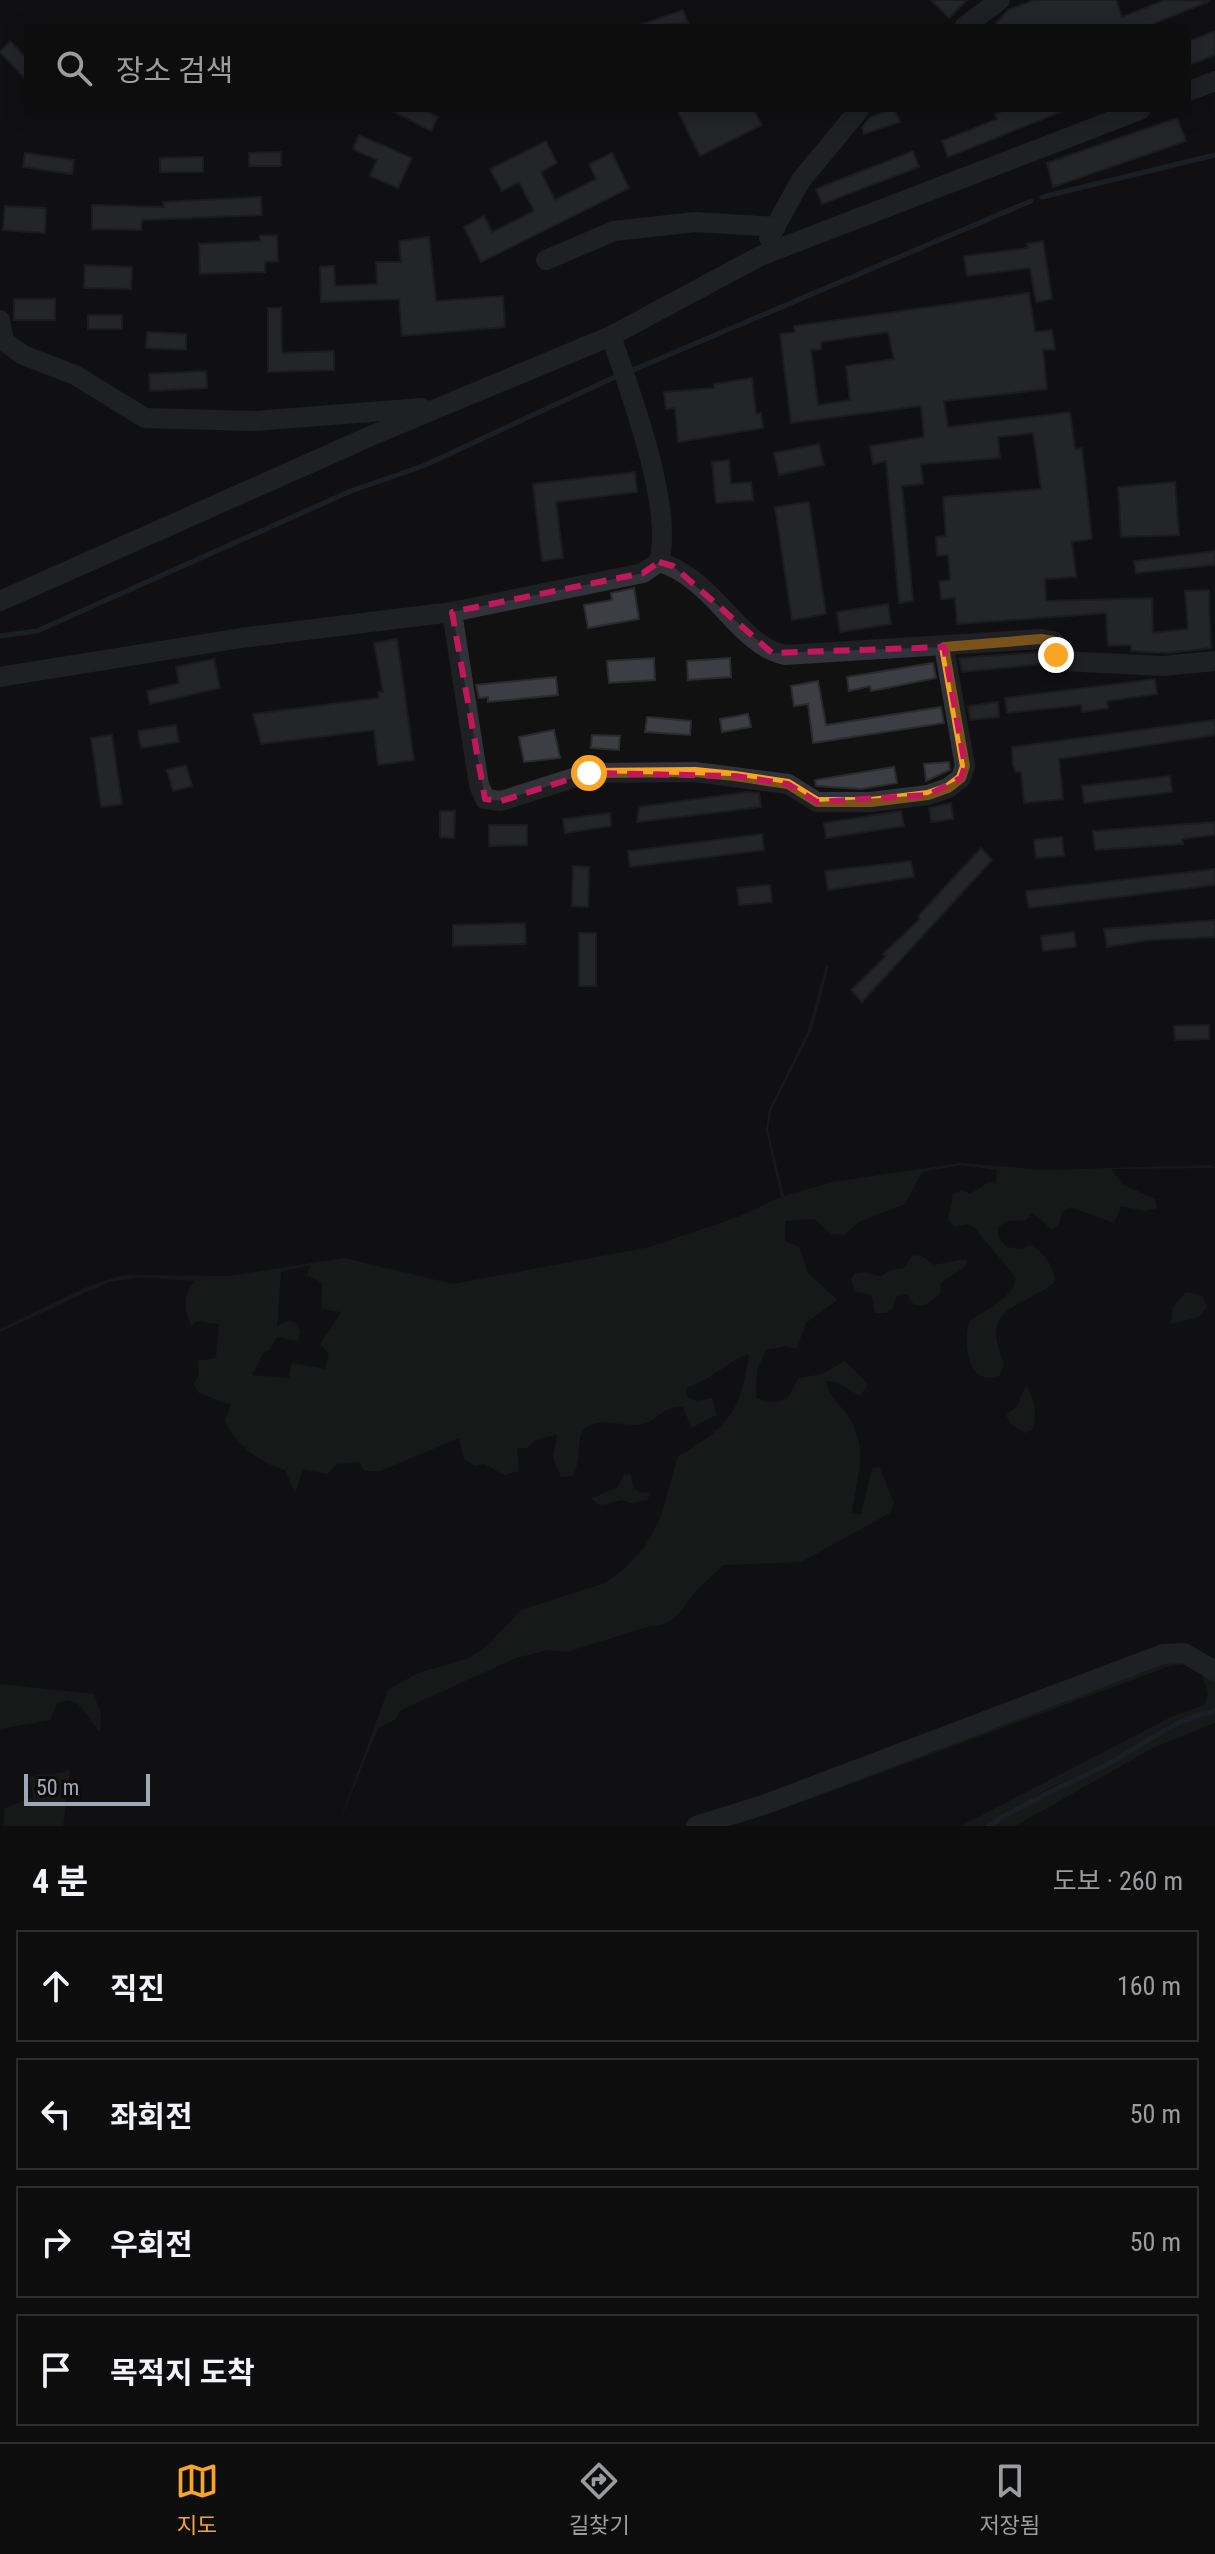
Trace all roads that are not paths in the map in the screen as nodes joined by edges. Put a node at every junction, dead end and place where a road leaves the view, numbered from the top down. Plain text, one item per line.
1 (1000, 0) edge
2 (968, 24) edge
3 (1215, 81) edge
4 (1191, 90) edge
5 (857, 112) edge
6 (1135, 112) edge
7 (776, 227) junction
8 (760, 256) junction
9 (546, 260) dead end
10 (0, 320) edge
11 (611, 336) junction
12 (441, 407) junction
13 (659, 562) junction
14 (0, 601) edge
15 (452, 612) junction
16 (944, 647) junction
17 (1215, 661) edge
18 (0, 677) edge
19 (1215, 1671) edge
20 (696, 1826) edge

1 - 2 street
3 - 4 street
5 - 7 street
6 - 8 street
7 - 8 street
7 - 9 street
8 - 11 street
10 - 12 street
11 - 12 street
11 - 13 street
12 - 14 street
13 - 15 street
13 - 16 street
15 - 16 street
15 - 18 street
16 - 17 street
19 - 20 street

